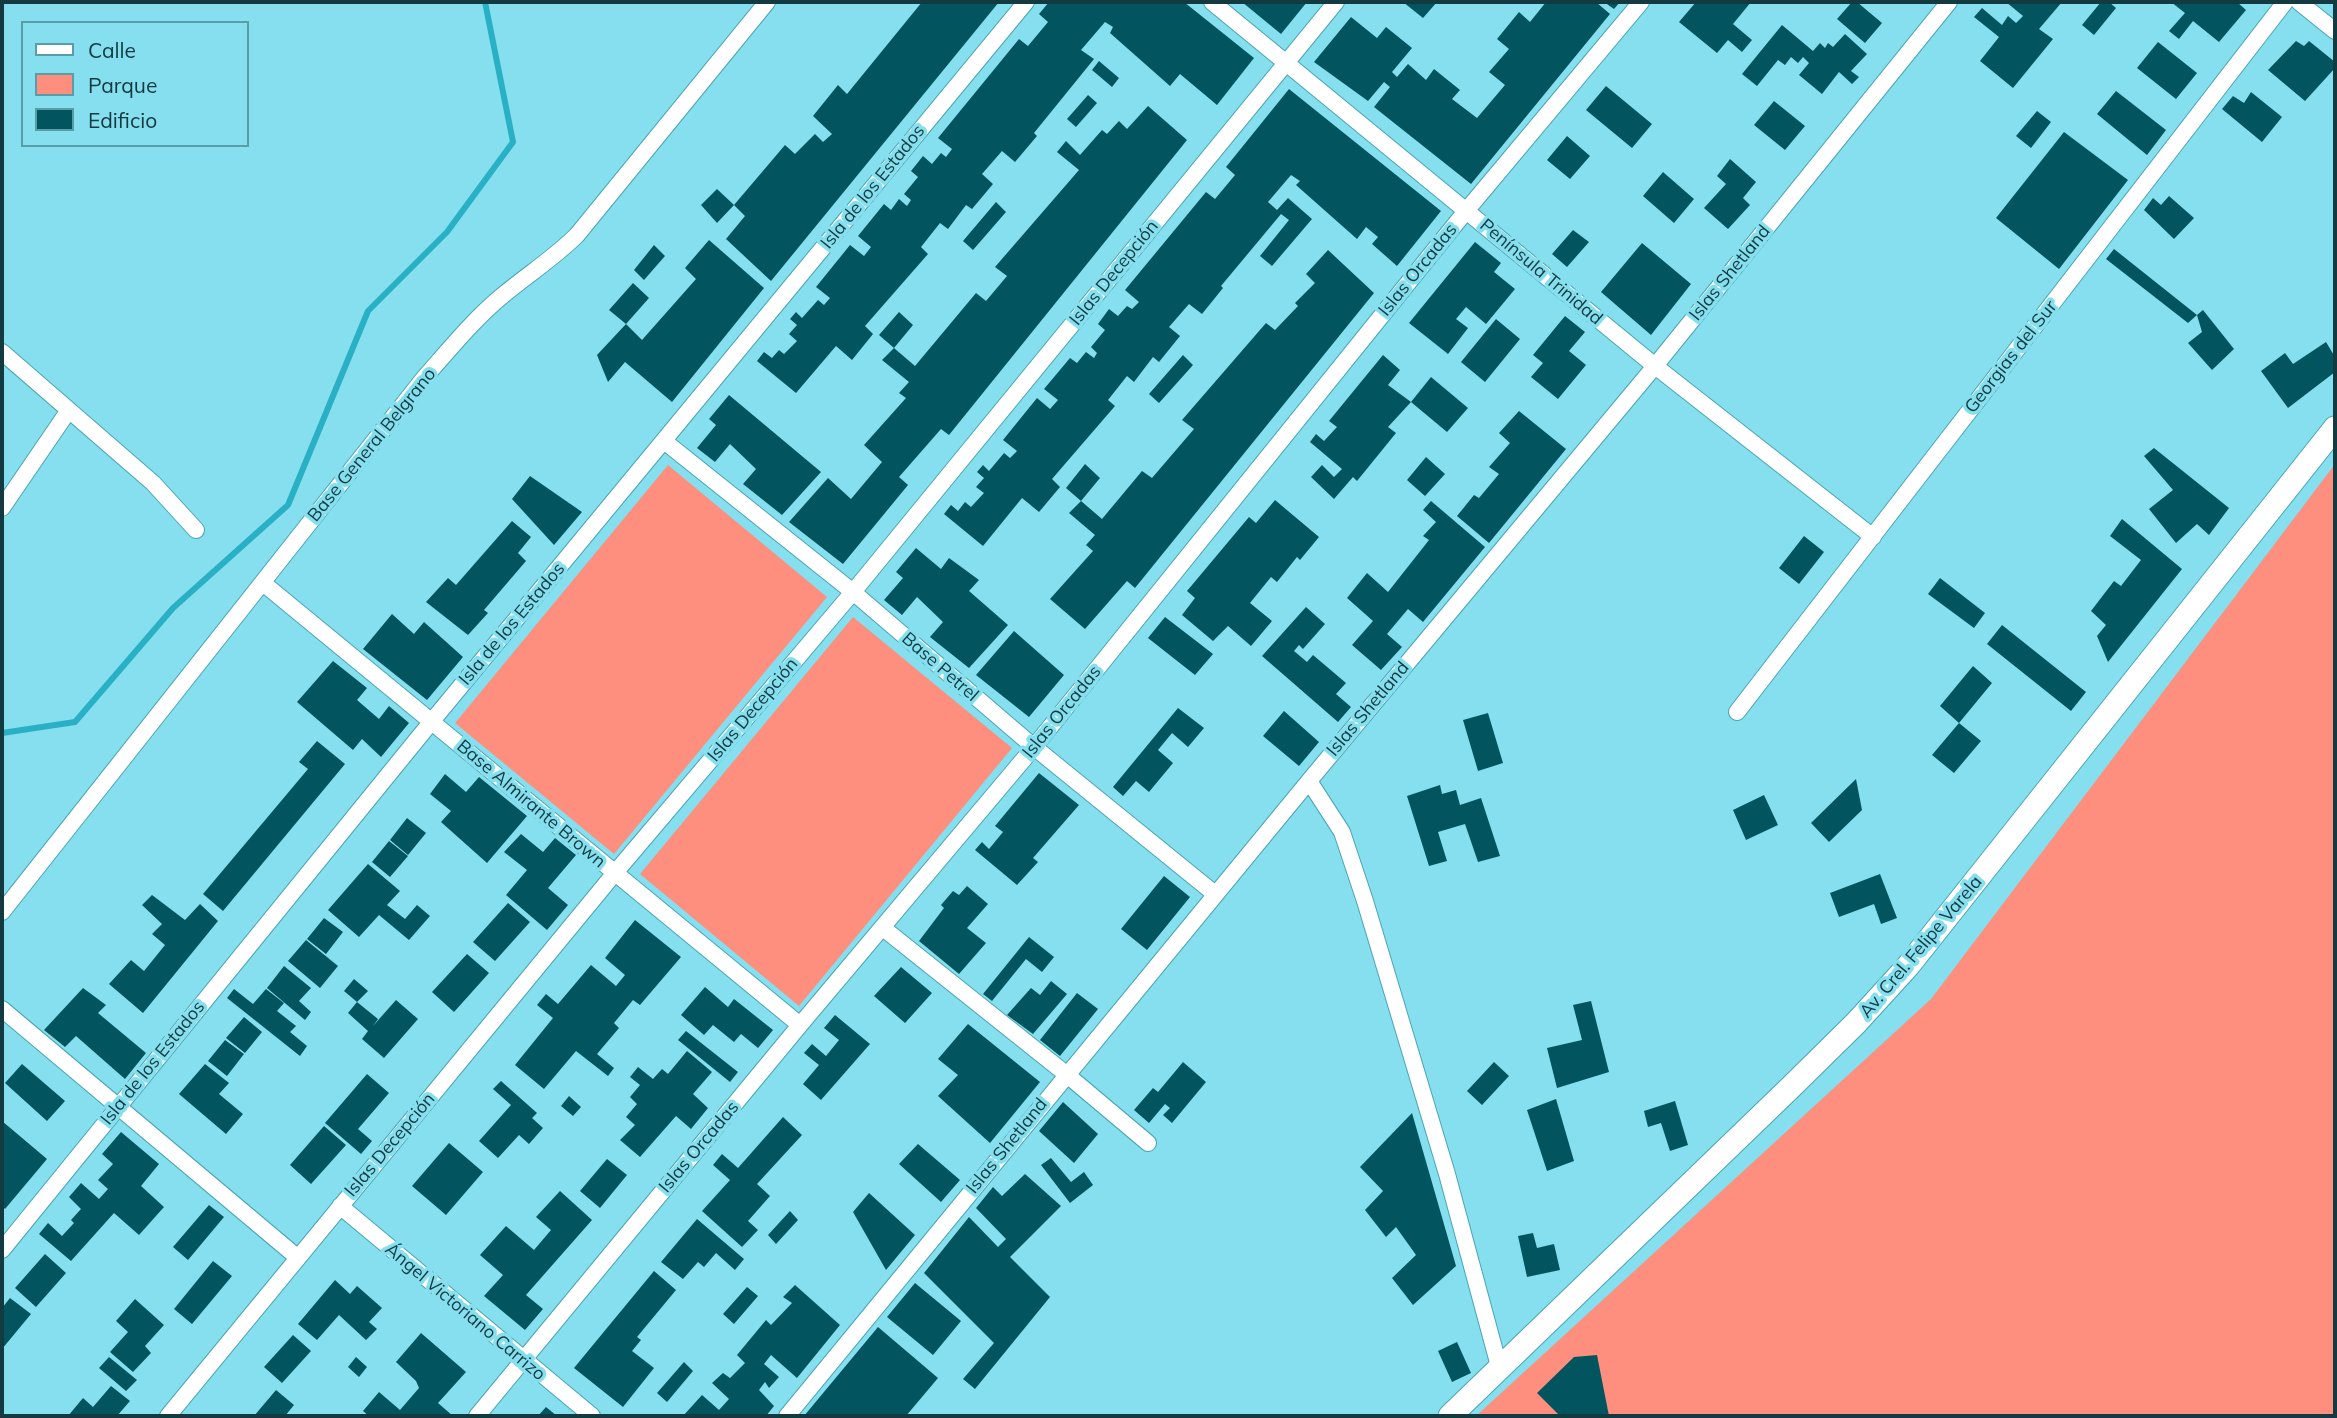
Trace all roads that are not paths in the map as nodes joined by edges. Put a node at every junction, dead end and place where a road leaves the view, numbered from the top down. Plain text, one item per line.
1 (768, 2) edge
2 (1026, 2) edge
3 (1212, 2) edge
4 (1336, 2) edge
5 (1641, 2) edge
6 (1949, 2) edge
7 (2286, 2) edge
8 (2299, 2) edge
9 (2335, 31) edge
10 (1286, 63) junction
11 (1466, 211) junction
12 (2, 352) edge
13 (1655, 366) junction
14 (69, 410) junction
15 (2335, 428) edge
16 (664, 441) junction
17 (2, 508) edge
18 (196, 530) dead end
19 (1873, 537) junction
20 (263, 583) junction
21 (853, 592) junction
22 (1737, 712) dead end
23 (432, 721) junction
24 (1034, 747) junction
25 (1308, 781) junction
26 (614, 874) junction
27 (1215, 894) junction
28 (2, 912) edge
29 (883, 928) junction
30 (2, 1009) edge
31 (800, 1025) junction
32 (1066, 1074) junction
33 (118, 1106) junction
34 (1148, 1143) dead end
35 (340, 1206) junction
36 (2, 1250) edge
37 (297, 1256) junction
38 (523, 1360) junction
39 (1500, 1370) junction
40 (168, 1416) edge
41 (477, 1416) edge
42 (592, 1416) edge
43 (787, 1416) edge
44 (1450, 1416) edge

1 - 20 street, Base General Belgrano
2 - 16 street, Isla de los Estados
3 - 10 street, Península Trinidad
4 - 10 street, Islas Decepción
5 - 11 street, Islas Orcadas
6 - 13 street, Islas Shetland
7 - 19 street, Georgias del Sur
8 - 9 street
10 - 11 street, Península Trinidad
10 - 21 street, Islas Decepción
11 - 13 street, Península Trinidad
11 - 24 street, Islas Orcadas
12 - 14 street
13 - 19 street, Península Trinidad
13 - 25 street, Islas Shetland
14 - 17 street
14 - 18 street
15 - 39 main road, Av. Crel. Felipe Varela
16 - 21 street, Base Petrel
16 - 23 street, Isla de los Estados
19 - 22 street, Georgias del Sur
20 - 23 street, Base Almirante Brown
20 - 28 street, Base General Belgrano
21 - 24 street, Base Petrel
21 - 26 street, Islas Decepción
23 - 26 street, Base Almirante Brown
23 - 33 street, Isla de los Estados
24 - 27 street, Base Petrel
24 - 29 street, Islas Orcadas
25 - 27 street, Islas Shetland
25 - 39 street
26 - 31 street, Base Almirante Brown
26 - 35 street, Islas Decepción
27 - 32 street, Islas Shetland
29 - 31 street, Islas Orcadas
29 - 32 street
30 - 33 street
31 - 38 street, Islas Orcadas
32 - 34 street
32 - 43 street, Islas Shetland
33 - 36 street, Isla de los Estados
33 - 37 street
35 - 37 street, Islas Decepción
35 - 38 street, Ángel Victoriano Carrizo
37 - 40 street, Islas Decepción
38 - 41 street, Islas Orcadas
38 - 42 street, Ángel Victoriano Carrizo
39 - 44 main road, Av. Crel. Felipe Varela

